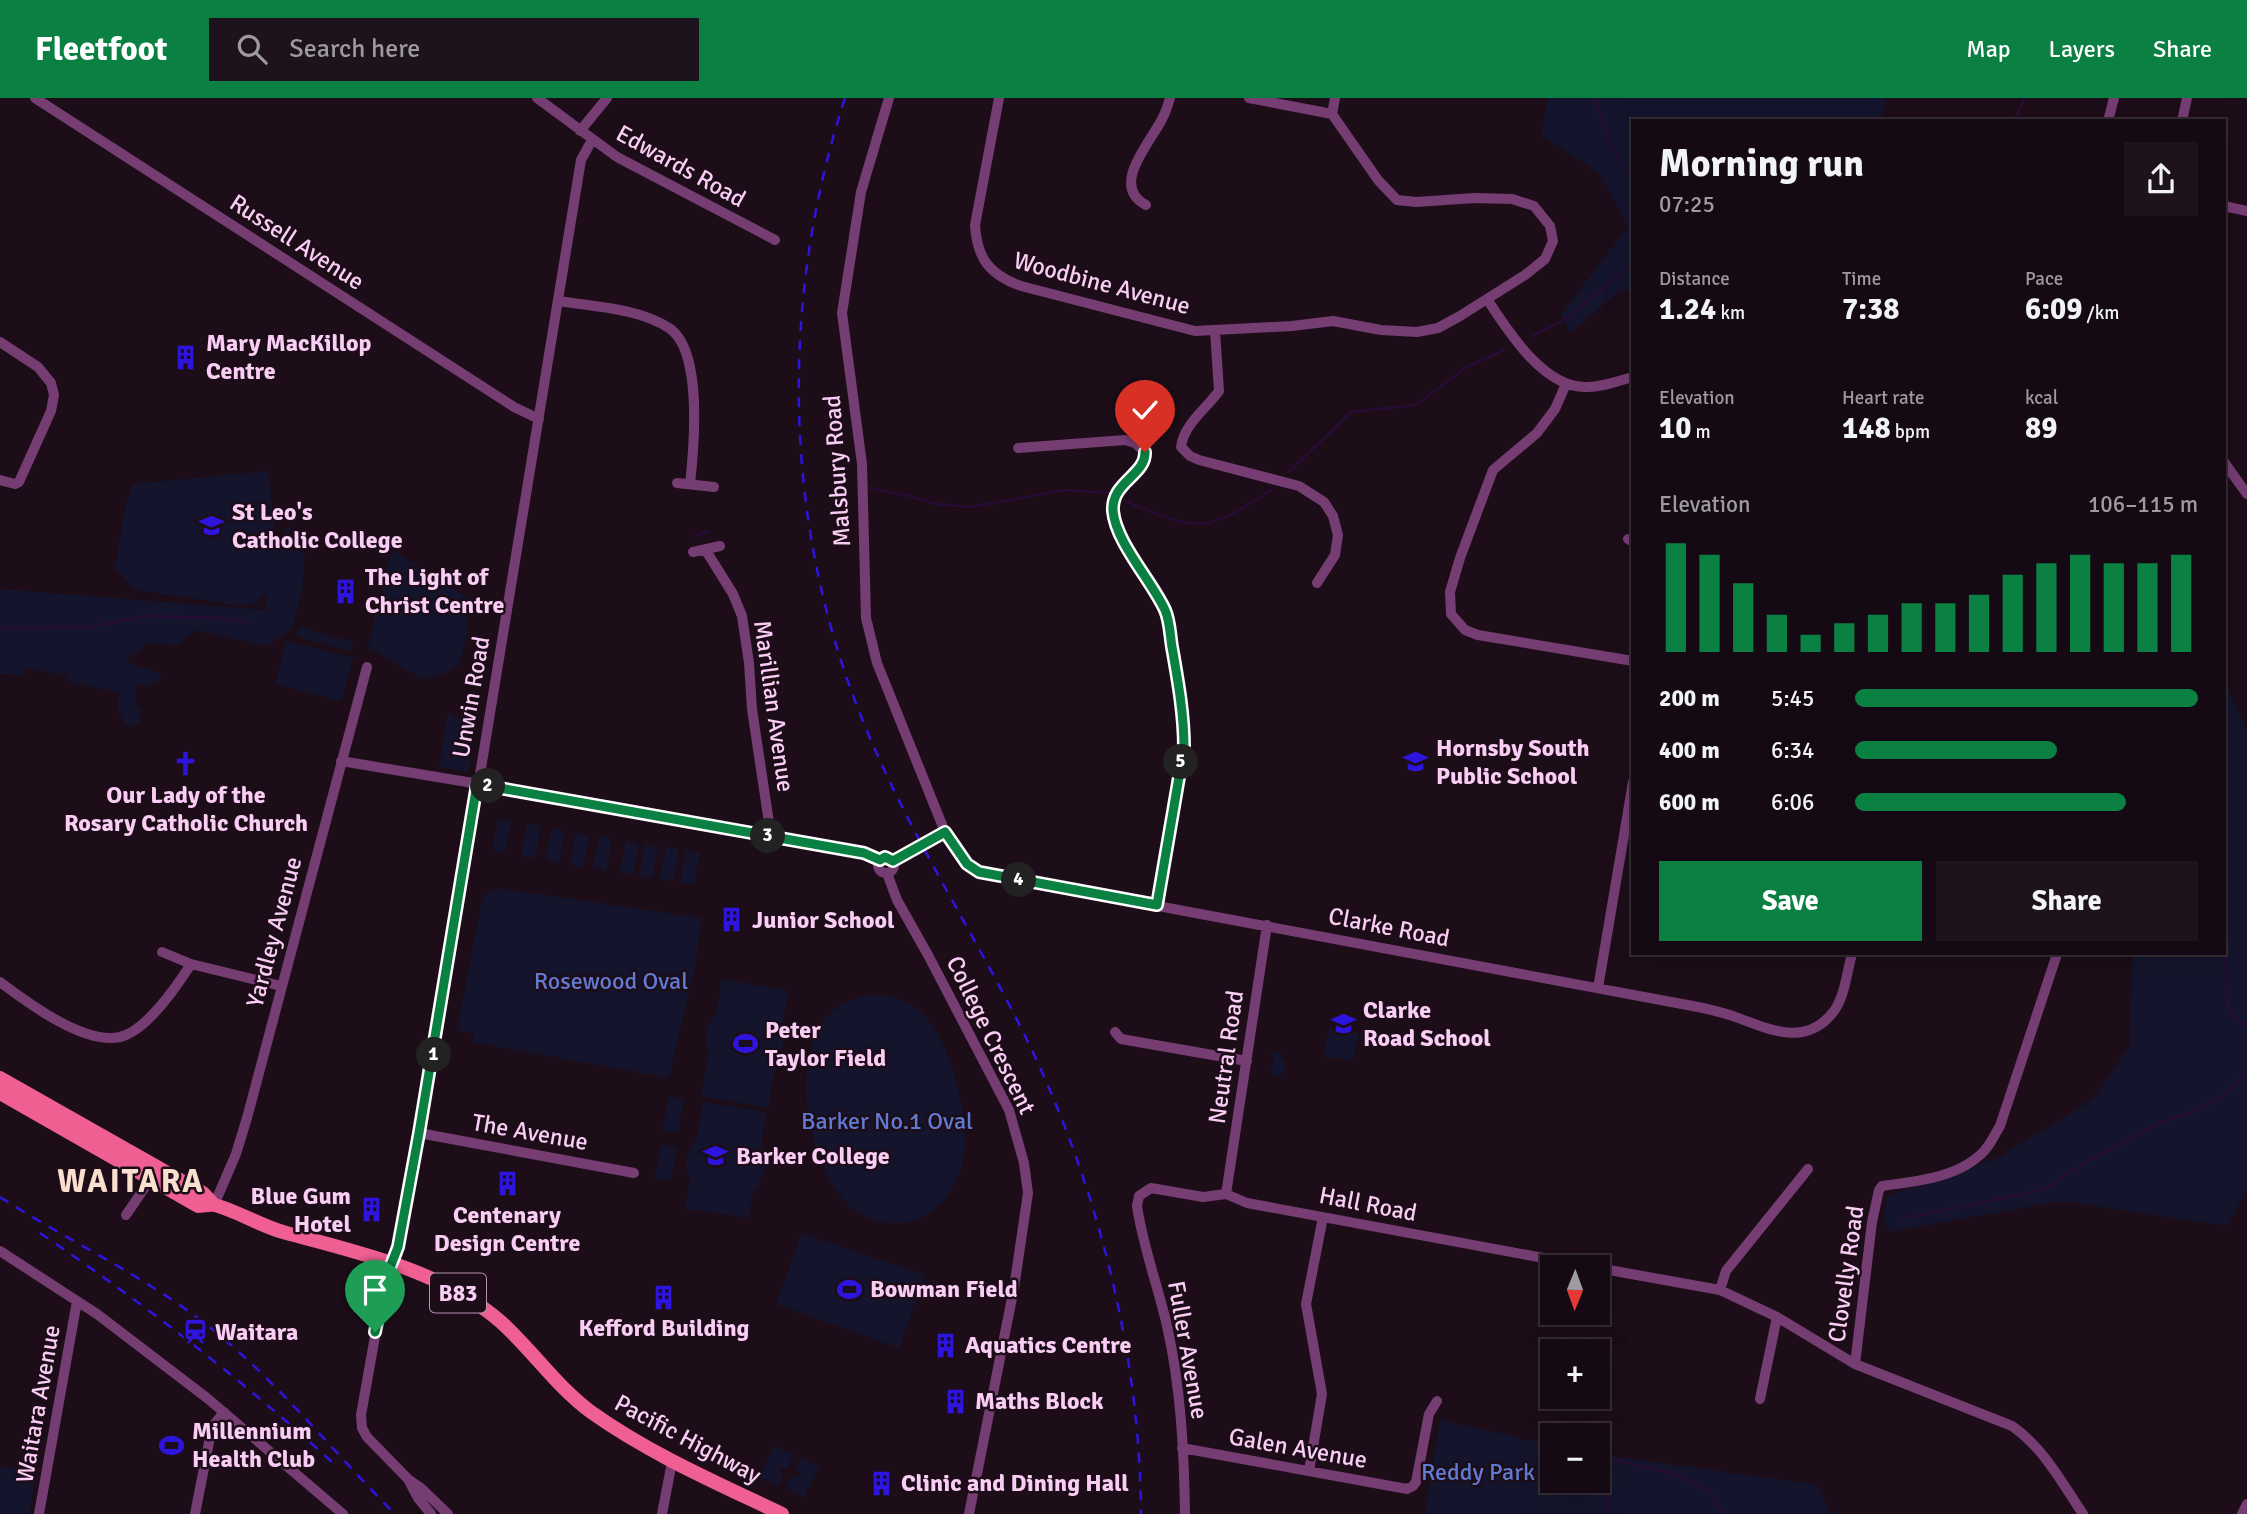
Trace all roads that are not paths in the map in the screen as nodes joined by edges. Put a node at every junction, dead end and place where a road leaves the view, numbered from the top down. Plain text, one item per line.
1 (35, 98) edge
2 (537, 98) edge
3 (607, 98) edge
4 (889, 98) edge
5 (999, 98) edge
6 (1170, 98) edge
7 (1249, 98) edge
8 (1335, 98) edge
9 (2114, 98) edge
10 (2187, 98) edge
11 (1332, 114) junction
12 (2109, 119) edge
13 (2182, 119) edge
14 (580, 131) junction
15 (592, 140) junction
16 (1146, 205) dead end
17 (2226, 206) edge
18 (2247, 211) edge
19 (775, 240) dead end
20 (1486, 299) junction
21 (559, 301) junction
22 (1215, 331) junction
23 (0, 342) edge
24 (1631, 377) edge
25 (1566, 384) junction
26 (538, 419) junction
27 (1018, 448) dead end
28 (2226, 466) edge
29 (5, 481) edge
30 (677, 483) dead end
31 (690, 484) junction
32 (713, 487) dead end
33 (2247, 494) edge
34 (720, 546) dead end
35 (1317, 583) dead end
36 (1631, 661) edge
37 (367, 667) dead end
38 (341, 761) junction
39 (477, 784) junction
40 (1631, 794) edge
41 (945, 832) junction
42 (771, 836) junction
43 (898, 858) junction
44 (880, 860) junction
45 (887, 873) junction
46 (1157, 905) junction
47 (1267, 925) junction
48 (162, 952) dead end
49 (1852, 955) edge
50 (2057, 955) edge
51 (191, 964) junction
52 (0, 982) edge
53 (281, 986) junction
54 (1598, 988) junction
55 (1115, 1032) dead end
56 (1247, 1060) junction
57 (0, 1078) edge
58 (0, 1093) edge
59 (419, 1133) junction
60 (1808, 1169) dead end
61 (634, 1172) dead end
62 (154, 1173) junction
63 (1226, 1194) junction
64 (1139, 1196) joint
65 (214, 1205) junction
66 (126, 1215) dead end
67 (1322, 1217) junction
68 (0, 1251) edge
69 (1540, 1257) edge
70 (392, 1262) junction
71 (1610, 1270) edge
72 (1720, 1290) junction
73 (77, 1301) junction
74 (1777, 1317) junction
75 (1855, 1364) junction
76 (1760, 1399) dead end
77 (1437, 1401) dead end
78 (224, 1412) junction
79 (1182, 1448) junction
80 (672, 1462) junction
81 (1309, 1471) junction
82 (408, 1479) junction
83 (2247, 1504) edge
84 (39, 1514) edge
85 (195, 1514) edge
86 (344, 1514) edge
87 (352, 1514) edge
88 (431, 1514) edge
89 (448, 1514) edge
90 (662, 1514) edge
91 (782, 1514) edge
92 (969, 1514) edge
93 (1185, 1514) edge
94 (2083, 1514) edge
95 (2242, 1514) edge

1 - 26 street, Russell Avenue
2 - 14 street, Edwards Road
3 - 14 street
4 - 41 street, Malsbury Road
5 - 22 street, Woodbine Avenue
6 - 16 street
7 - 11 street
8 - 11 street
9 - 12 street
10 - 13 street
11 - 20 street, Woodbine Avenue
14 - 15 street, Edwards Road
15 - 19 street, Edwards Road
15 - 21 street, Unwin Road
17 - 18 street
20 - 22 street, Woodbine Avenue
20 - 25 street
21 - 26 street, Unwin Road
21 - 31 street
22 - 35 street
23 - 29 street
24 - 25 street
25 - 36 street
26 - 39 street, Unwin Road
27 - 46 street
28 - 33 street
30 - 31 street
31 - 32 street
34 - 42 street, Marillian Avenue
37 - 38 street, Yardley Avenue
38 - 39 street
38 - 53 street, Yardley Avenue
39 - 42 street
39 - 59 street, Unwin Road
40 - 54 street
41 - 43 street, bridge
41 - 46 street, Clarke Road
42 - 44 street
43 - 44 street
43 - 45 street
44 - 45 street, College Crescent
45 - 92 street, College Crescent
46 - 47 street, Clarke Road
47 - 54 street, Clarke Road
47 - 56 street, Neutral Road
48 - 51 street
49 - 54 street, Clarke Road
50 - 75 street, Clovelly Road
51 - 52 street
51 - 53 street
53 - 65 street, Yardley Avenue
55 - 56 street
56 - 63 street, Neutral Road
57 - 62 main road, Pacific Highway / B83
58 - 62 main road, Pacific Highway / B83
59 - 61 street, The Avenue
59 - 70 street, Unwin Road
60 - 72 street
62 - 65 main road, Pacific Highway / B83
62 - 66 street
63 - 64 street, Hall Road
63 - 67 street, Hall Road
64 - 79 street, Fuller Avenue
65 - 70 main road, Pacific Highway / B83
67 - 69 street, Hall Road
67 - 81 street
68 - 73 street
70 - 80 main road, Pacific Highway / B83
70 - 82 street, Unwin Road
71 - 72 street
72 - 74 street
73 - 78 street
73 - 84 street, Waitara Avenue
74 - 75 street
74 - 76 street
75 - 94 street, Clovelly Road
77 - 81 street, Galen Avenue
78 - 85 street
78 - 86 street
79 - 81 street, Galen Avenue
79 - 93 street, Fuller Avenue
80 - 90 street
80 - 91 main road, Pacific Highway / B83
82 - 88 street
82 - 89 street
83 - 95 street
86 - 87 street

